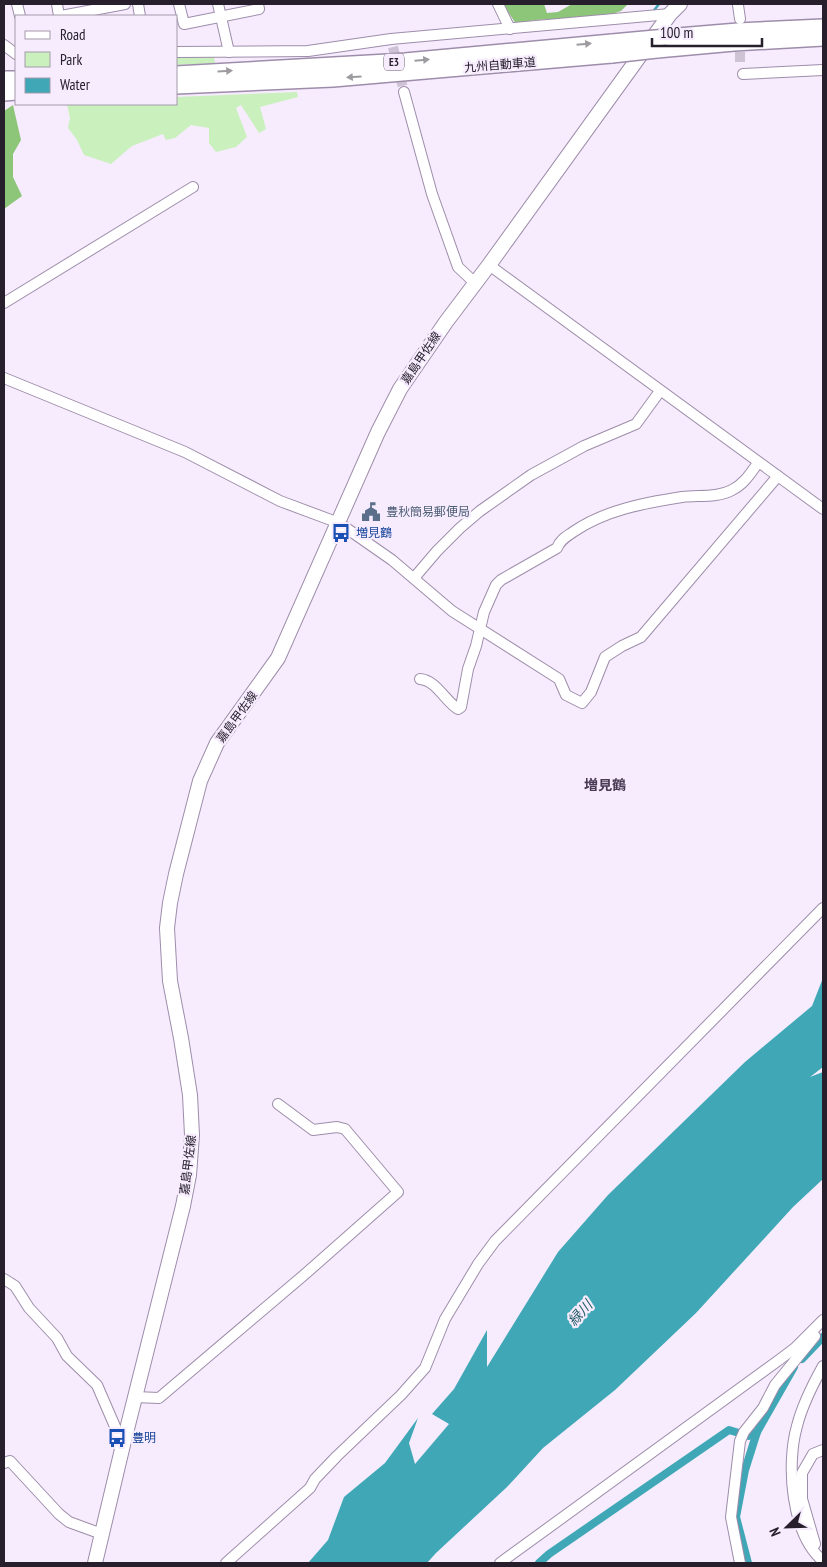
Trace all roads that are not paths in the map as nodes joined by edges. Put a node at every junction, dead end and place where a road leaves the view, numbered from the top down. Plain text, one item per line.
1 (126, 4) edge
2 (179, 4) edge
3 (218, 4) edge
4 (258, 4) edge
5 (498, 4) edge
6 (680, 4) edge
7 (738, 5) dead end
8 (96, 6) edge
9 (670, 14) junction
10 (64, 15) edge
11 (221, 17) junction
12 (740, 19) dead end
13 (823, 27) edge
14 (510, 29) junction
15 (823, 38) edge
16 (4, 45) edge
17 (612, 48) junction
18 (178, 52) edge
19 (229, 52) junction
20 (15, 53) edge
21 (823, 70) edge
22 (178, 74) edge
23 (743, 74) dead end
24 (178, 86) edge
25 (404, 92) tunnel mouth
26 (193, 187) dead end
27 (489, 265) junction
28 (475, 283) junction
29 (4, 303) edge
30 (4, 378) edge
31 (660, 391) junction
32 (758, 463) junction
33 (778, 476) junction
34 (823, 509) edge
35 (339, 523) junction
36 (414, 578) junction
37 (480, 629) junction
38 (420, 679) dead end
39 (823, 908) edge
40 (278, 1104) dead end
41 (4, 1279) edge
42 (821, 1327) edge
43 (823, 1366) edge
44 (135, 1398) junction
45 (123, 1445) junction
46 (823, 1450) edge
47 (4, 1463) edge
48 (102, 1534) junction
49 (819, 1560) edge
50 (95, 1563) edge
51 (226, 1563) edge
52 (500, 1563) edge
53 (740, 1563) edge

1 - 8 street
2 - 11 street
3 - 11 street
4 - 11 street
5 - 14 street
6 - 9 main road, 嘉島甲佐線
7 - 12 street
8 - 10 street
9 - 14 street
9 - 27 main road, 嘉島甲佐線
11 - 19 street
13 - 17 highway, 九州自動車道 / E3, bridge
14 - 19 street
15 - 17 highway, 九州自動車道 / E3, bridge
16 - 20 street
22 -> 17 highway, 九州自動車道 / E3
17 -> 24 highway, 九州自動車道 / E3
18 - 19 street
21 - 23 street
25 - 28 street
26 - 29 street
27 - 28 main road, 嘉島甲佐線
27 - 31 street
28 - 35 main road, 嘉島甲佐線
30 - 35 street
31 - 32 street
31 - 36 street
32 - 33 street
32 - 37 street
33 - 34 street
33 - 37 street
35 - 36 street
35 - 44 main road, 嘉島甲佐線
36 - 37 street
37 - 38 street
39 - 51 street
40 - 44 street
41 - 45 street
42 - 52 street
42 - 53 street
43 - 49 street
44 - 45 main road, 嘉島甲佐線
45 - 48 main road, 嘉島甲佐線
46 - 49 street
47 - 48 street
48 - 50 main road, 嘉島甲佐線

